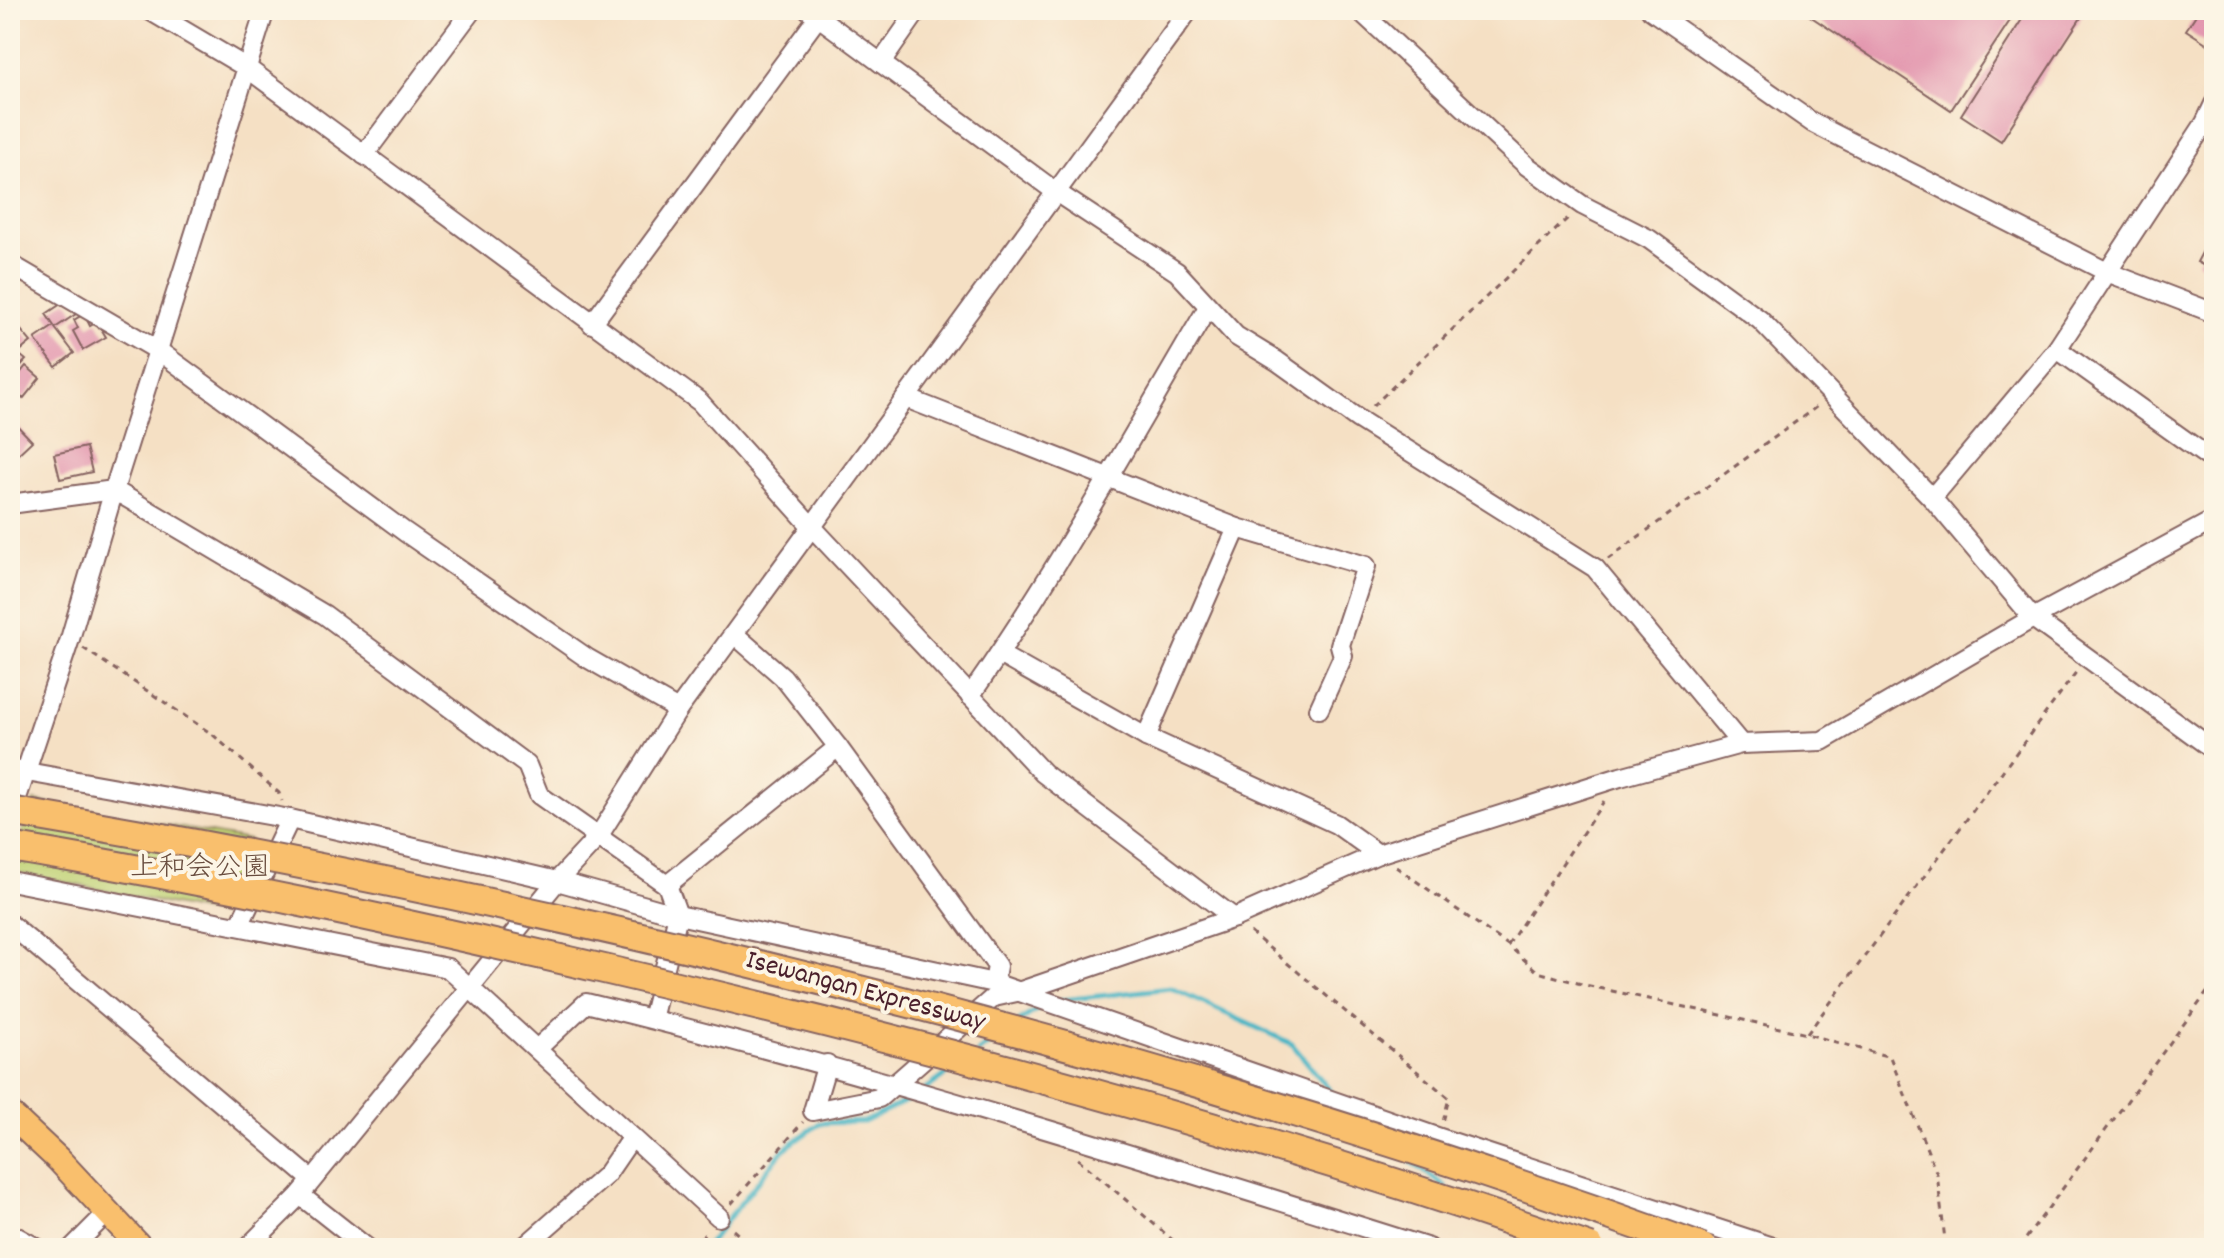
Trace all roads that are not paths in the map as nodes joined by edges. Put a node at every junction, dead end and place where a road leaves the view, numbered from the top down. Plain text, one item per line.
1 (149, 10) edge
2 (265, 10) edge
3 (472, 10) edge
4 (918, 10) edge
5 (1189, 10) edge
6 (1359, 10) edge
7 (1651, 10) edge
8 (813, 14) edge
9 (881, 63) junction
10 (247, 68) junction
11 (2214, 104) edge
12 (364, 155) junction
13 (1056, 192) junction
14 (10, 264) edge
15 (2107, 272) junction
16 (1208, 307) junction
17 (2214, 313) edge
18 (592, 324) junction
19 (2057, 349) junction
20 (159, 351) junction
21 (906, 398) junction
22 (2214, 461) edge
23 (1107, 479) junction
24 (114, 490) junction
25 (1932, 498) junction
26 (10, 504) edge
27 (2214, 520) edge
28 (813, 528) junction
29 (1237, 528) junction
30 (2033, 618) junction
31 (734, 634) junction
32 (999, 654) junction
33 (970, 696) junction
34 (1319, 709) dead end
35 (678, 710) junction
36 (1146, 737) junction
37 (1741, 744) junction
38 (838, 747) junction
39 (2214, 750) edge
40 (18, 770) edge
41 (10, 811) edge
42 (10, 819) edge
43 (290, 819) junction
44 (598, 837) junction
45 (10, 847) edge
46 (1378, 854) junction
47 (10, 881) edge
48 (557, 881) junction
49 (667, 885) junction
50 (678, 915) junction
51 (1234, 918) junction
52 (10, 924) edge
53 (239, 926) junction
54 (994, 983) junction
55 (469, 987) junction
56 (1021, 991) junction
57 (652, 1019) junction
58 (537, 1049) junction
59 (827, 1064) junction
60 (895, 1086) junction
61 (10, 1114) edge
62 (632, 1137) junction
63 (311, 1179) junction
64 (300, 1195) junction
65 (109, 1211) junction
66 (719, 1217) road end
67 (10, 1233) edge
68 (37, 1248) edge
69 (72, 1248) edge
70 (141, 1248) edge
71 (247, 1248) edge
72 (367, 1248) edge
73 (523, 1248) edge
74 (1429, 1248) edge
75 (1590, 1248) edge
76 (1702, 1248) edge
77 (1776, 1248) edge

1 - 10 street
2 - 10 street
3 - 12 street
4 - 9 street
5 - 13 street
6 - 25 street
7 - 15 street
8 - 9 street
8 - 18 street
9 - 13 street
10 - 12 street
10 - 20 street
11 - 15 street
12 - 18 street
13 - 16 street
13 - 21 street
14 - 20 street
15 - 17 street
15 - 19 street
16 - 23 street
16 - 37 street
18 - 28 street
19 - 22 street
19 - 25 street
20 - 24 street
20 - 35 street
21 - 23 street
21 - 28 street
23 - 29 street
23 - 32 street
24 - 26 street
24 - 40 street
24 - 44 street
25 - 30 street
27 - 30 street
28 - 31 street
28 - 33 street
29 - 34 street
29 - 36 street
30 - 37 street
30 - 39 street
31 - 35 street
31 - 38 street
32 - 33 street
32 - 36 street
33 - 51 street
35 - 44 street
36 - 46 street
37 - 46 street
38 - 49 street
38 - 54 street
40 - 42 street
40 - 43 street
41 - 76 highway, Isewangan Expressway, bridge
43 - 48 street
43 - 53 street
44 - 48 street
44 - 49 street
45 - 75 highway, Isewangan Expressway, bridge
46 - 51 street
47 - 53 street
48 - 50 street
48 - 55 street
49 - 50 street
50 - 54 street
50 - 57 street
51 - 56 street
52 - 63 street
53 - 55 street
54 - 56 street
55 - 58 street
55 - 63 street
56 - 60 street
56 - 77 street
57 - 58 street
57 - 59 street
58 - 62 street
59 - 60 street
59 - 60 street
60 - 74 street
61 - 65 main road
62 - 66 street
62 - 73 street
63 - 64 street
64 - 71 street
64 - 72 street
65 - 69 street
65 - 70 main road
67 - 68 street

